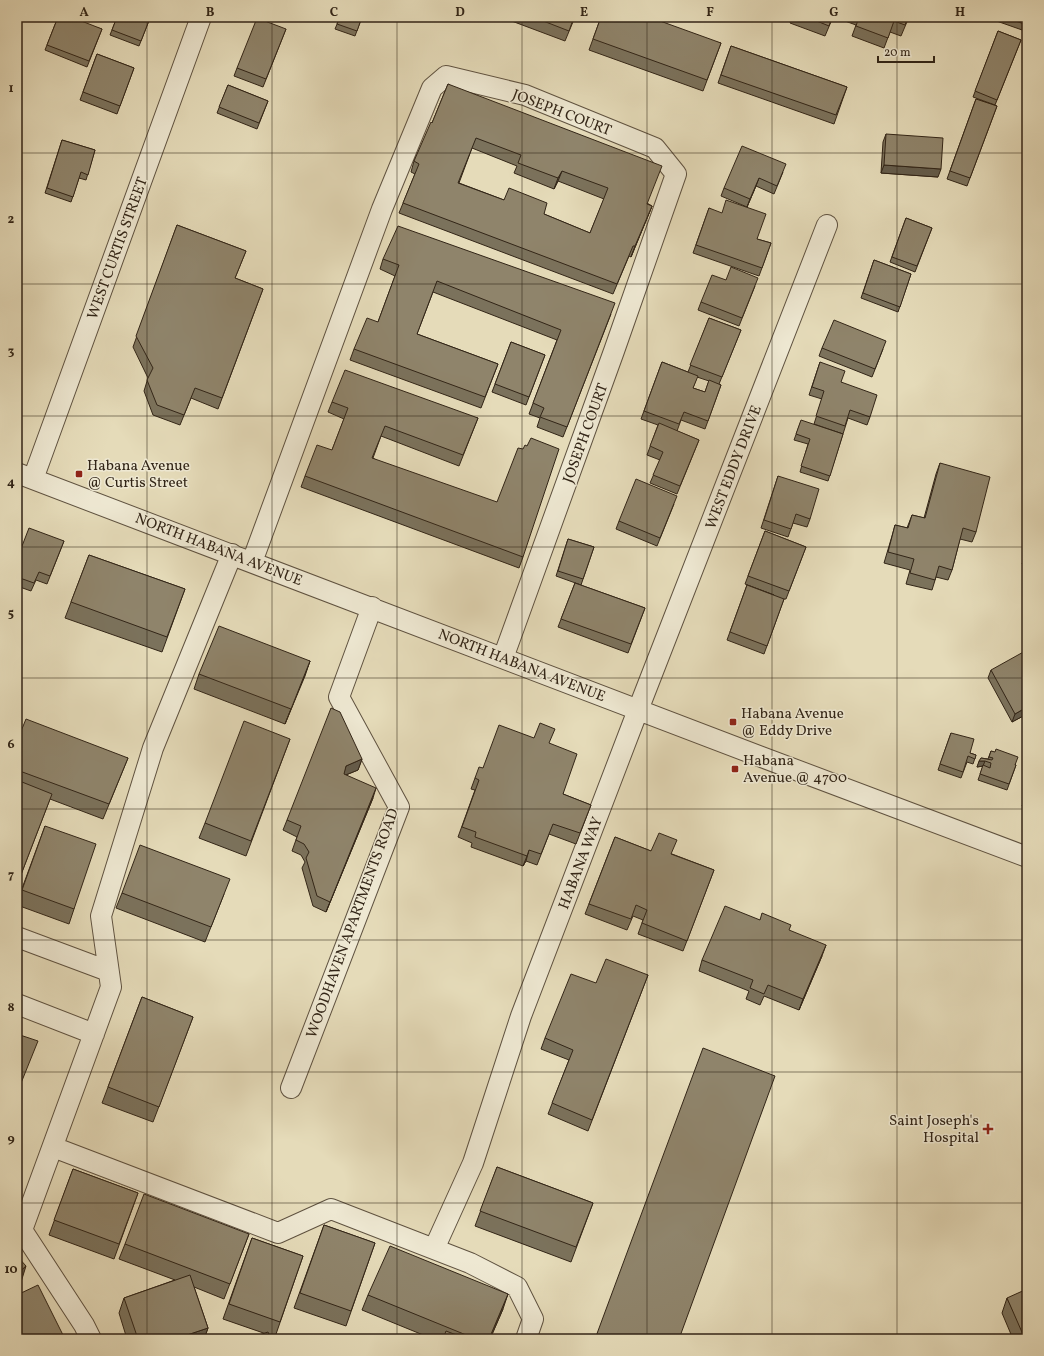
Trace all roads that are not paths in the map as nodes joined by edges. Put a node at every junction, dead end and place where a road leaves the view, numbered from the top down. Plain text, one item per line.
1 (201, 17) edge
2 (827, 225) dead end
3 (25, 476) edge
4 (232, 554) junction
5 (252, 562) junction
6 (372, 607) junction
7 (503, 658) junction
8 (638, 710) junction
9 (1027, 857) edge
10 (17, 937) edge
11 (108, 971) junction
12 (17, 1004) edge
13 (94, 1034) junction
14 (291, 1088) dead end
15 (53, 1147) junction
16 (434, 1249) junction
17 (91, 1339) edge
18 (526, 1339) edge

1 - 3 street, WEST CURTIS STREET
2 - 8 street, WEST EDDY DRIVE
3 - 4 street, NORTH HABANA AVENUE
4 - 5 street, NORTH HABANA AVENUE
4 - 11 street
5 - 6 street, NORTH HABANA AVENUE
5 - 7 street, JOSEPH COURT
6 - 7 street, NORTH HABANA AVENUE
6 - 14 street, WOODHAVEN APARTMENTS ROAD
7 - 8 street, NORTH HABANA AVENUE
8 - 9 street, NORTH HABANA AVENUE
8 - 16 street, HABANA WAY
10 - 11 street
11 - 13 street
12 - 13 street
13 - 15 street
15 - 16 street
15 - 17 street
16 - 18 street

